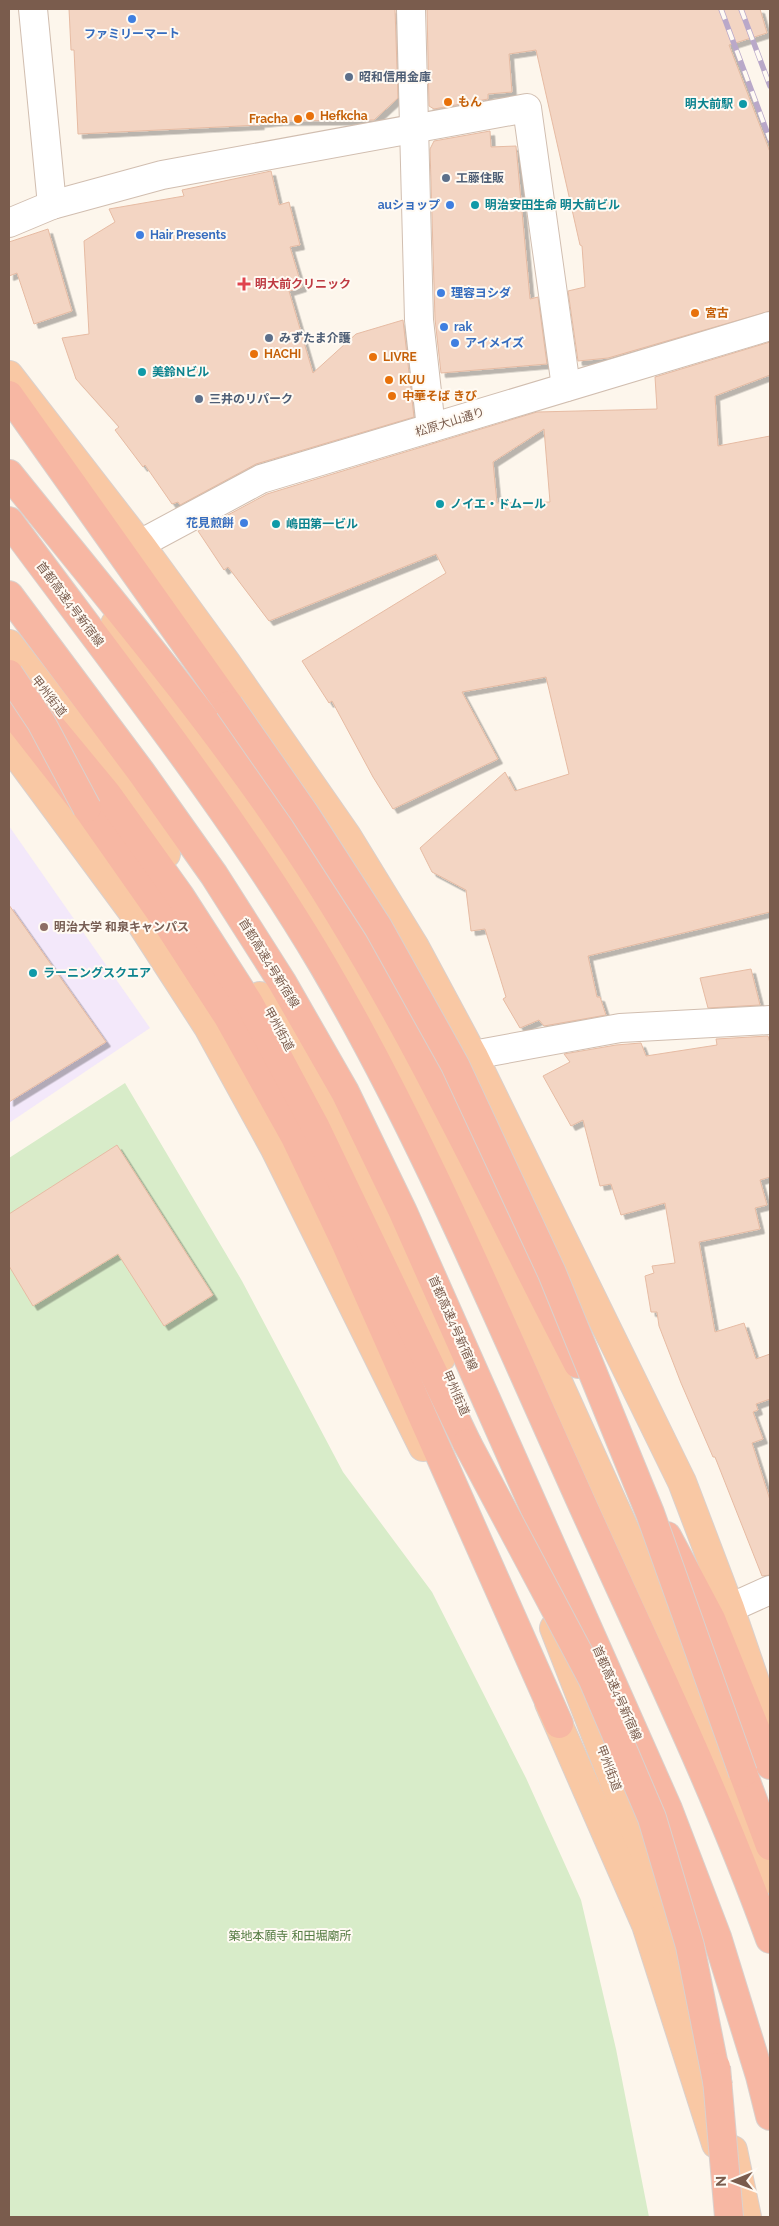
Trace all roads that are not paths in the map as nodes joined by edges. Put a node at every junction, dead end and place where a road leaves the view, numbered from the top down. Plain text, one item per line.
1 (33, 9) edge
2 (411, 9) edge
3 (414, 128) junction
4 (52, 205) junction
5 (9, 222) edge
6 (770, 326) edge
7 (9, 375) edge
8 (566, 387) junction
9 (9, 395) edge
10 (431, 428) junction
11 (9, 475) edge
12 (9, 521) edge
13 (140, 544) junction
14 (9, 596) edge
15 (9, 644) edge
16 (9, 675) edge
17 (9, 708) edge
18 (9, 745) edge
19 (87, 808) junction
20 (770, 1020) edge
21 (474, 1055) junction
22 (770, 1590) edge
23 (730, 1608) junction
24 (559, 1724) junction
25 (770, 1725) edge
26 (770, 1765) edge
27 (668, 1809) junction
28 (770, 1846) edge
29 (770, 1878) edge
30 (770, 1938) edge
31 (718, 2086) junction
32 (770, 2116) edge
33 (729, 2217) edge
34 (737, 2217) edge
35 (747, 2217) edge

1 - 4 street
2 - 3 street
3 - 4 street
3 - 8 street
3 - 10 street
4 - 5 street
6 - 8 street, 松原大山通り
7 - 13 highway
8 - 10 street, 松原大山通り
9 - 28 highway, bridge
10 - 13 street, 松原大山通り
11 - 26 highway
11 - 29 highway
12 - 30 highway, 首都高速4号新宿線
13 - 21 highway
14 - 27 highway, 首都高速4号新宿線
15 - 35 highway, 甲州街道
16 - 19 highway, bridge
16 - 31 highway, bridge
17 - 19 highway, bridge
18 - 24 highway
19 - 24 highway
20 - 21 street
21 - 23 highway
22 - 23 street
23 - 25 highway
24 - 34 highway
27 - 31 highway, bridge
27 - 32 highway, 首都高速4号新宿線
31 - 33 highway, bridge

